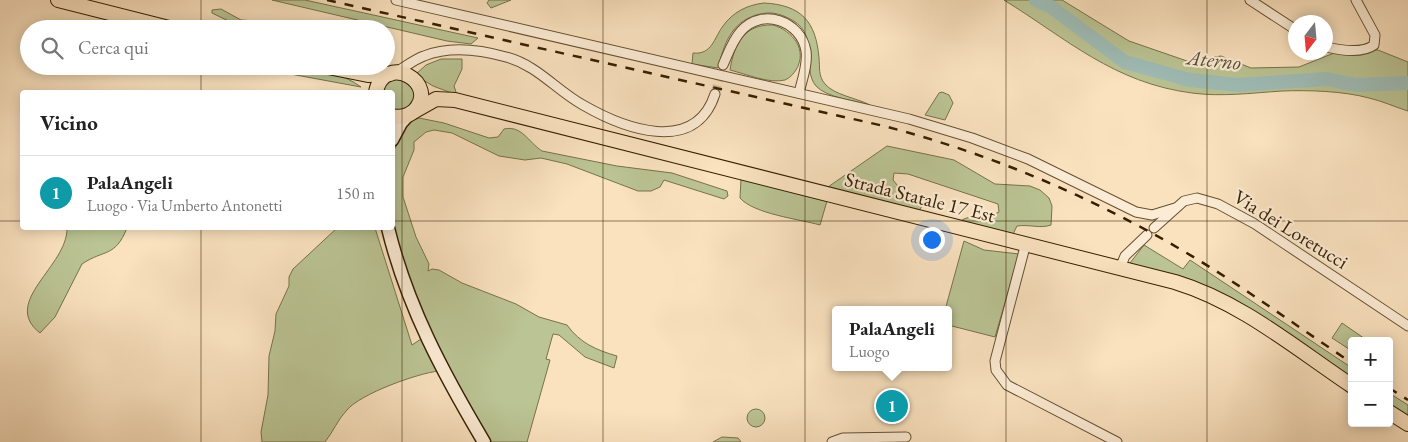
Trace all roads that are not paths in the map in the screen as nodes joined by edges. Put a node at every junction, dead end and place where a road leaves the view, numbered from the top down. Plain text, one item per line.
1 (58, 0) edge
2 (396, 0) edge
3 (1250, 0) edge
4 (1356, 0) edge
5 (137, 20) edge
6 (1288, 25) edge
7 (1333, 48) edge
8 (419, 58) junction
9 (722, 65) tunnel mouth
10 (395, 71) edge
11 (395, 73) edge
12 (349, 75) edge
13 (363, 75) edge
14 (376, 75) edge
15 (389, 75) edge
16 (412, 77) junction
17 (369, 90) edge
18 (377, 90) edge
19 (799, 93) junction
20 (715, 94) tunnel mouth
21 (455, 100) junction
22 (411, 113) junction
23 (395, 116) edge
24 (395, 134) edge
25 (1178, 205) junction
26 (1154, 228) dead end
27 (389, 230) edge
28 (1147, 235) dead end
29 (1026, 244) junction
30 (1120, 268) junction
31 (1408, 326) edge
32 (1348, 383) edge
33 (1393, 415) edge
34 (1408, 424) edge
35 (906, 437) dead end
36 (484, 442) edge
37 (832, 442) edge
38 (1117, 442) edge

1 - 5 main road
2 - 19 street
3 - 6 street
4 - 7 street
8 - 10 street
8 - 16 street
8 - 20 street
9 - 19 street
11 - 16 main road, Strada Statale 17 Est
12 - 17 main road
13 - 14 main road
15 - 18 main road
16 - 21 main road, Strada Statale 17 Est
16 - 22 main road
19 - 25 street, Via dei Loretucci
21 - 22 main road, Strada Statale 17 Est
21 - 29 main road, Strada Statale 17 Est
22 - 23 main road
22 - 24 street
25 - 26 street
25 - 31 street, Via dei Loretucci
27 - 36 street
28 - 30 street
29 - 30 main road, Strada Statale 17 Est
29 - 38 street
30 - 32 main road, Strada Statale 17 Est
33 - 34 main road
35 - 37 street

